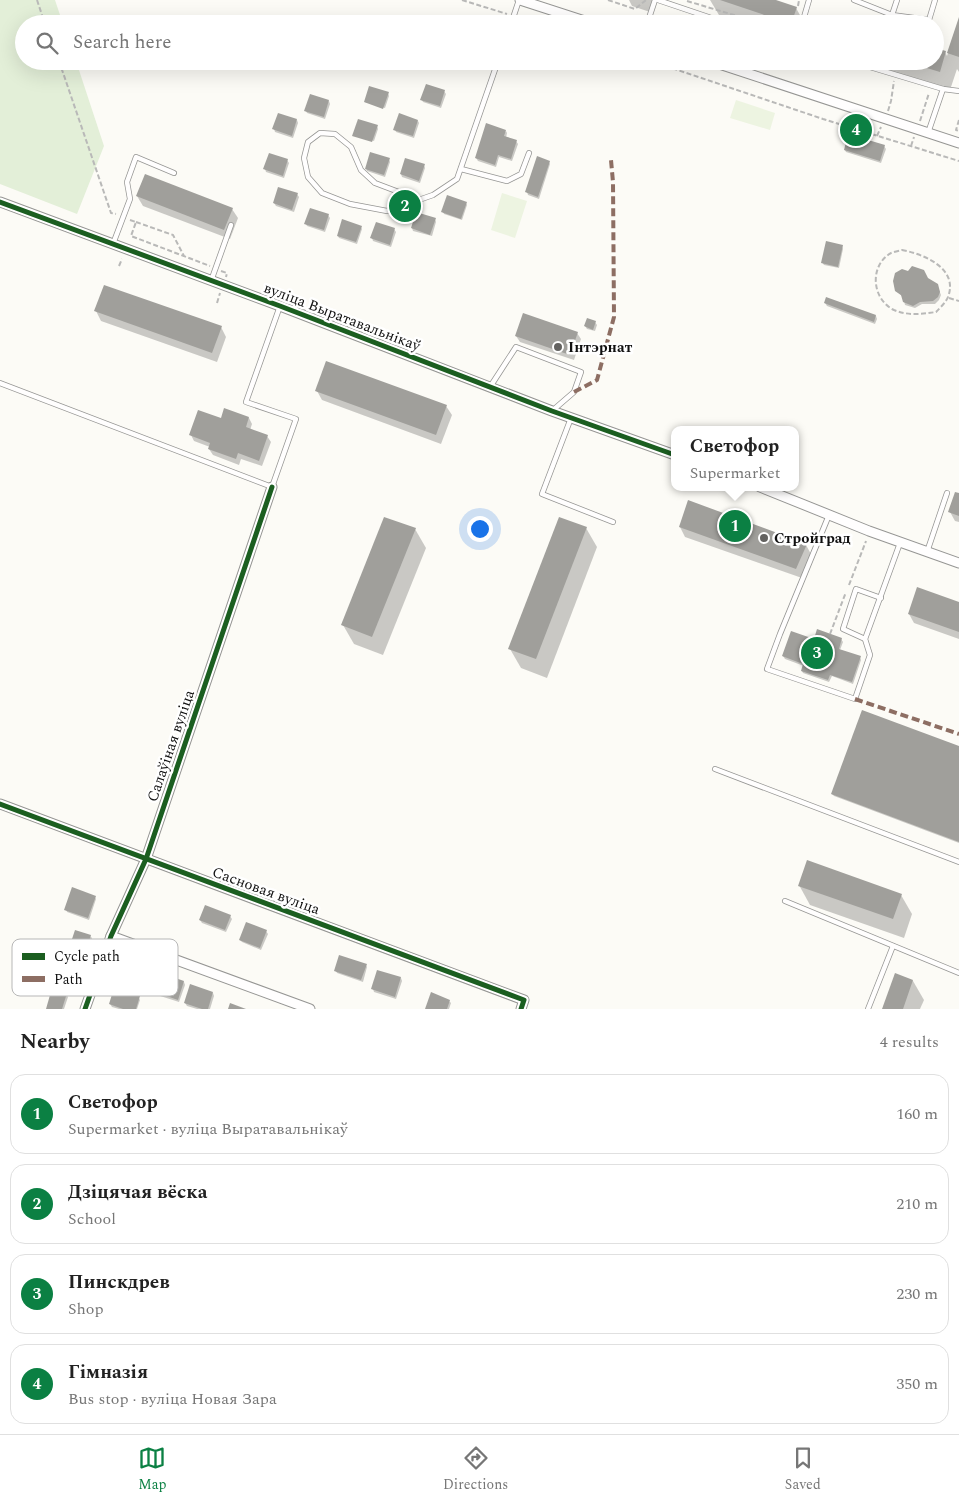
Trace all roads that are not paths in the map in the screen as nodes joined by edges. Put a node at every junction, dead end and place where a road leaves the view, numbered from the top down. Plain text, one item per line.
1 (519, 0) edge
2 (656, 0) edge
3 (809, 0) edge
4 (854, 0) edge
5 (897, 0) edge
6 (935, 0) edge
7 (514, 15) edge
8 (566, 15) edge
9 (650, 15) edge
10 (702, 15) edge
11 (805, 15) edge
12 (892, 15) joint
13 (930, 15) edge
14 (495, 70) edge
15 (738, 70) edge
16 (882, 70) edge
17 (943, 89) junction
18 (959, 91) edge
19 (928, 133) junction
20 (959, 143) edge
21 (529, 153) dead end
22 (461, 169) junction
23 (174, 173) dead end
24 (420, 200) junction
25 (0, 202) edge
26 (231, 225) dead end
27 (113, 244) junction
28 (211, 281) junction
29 (280, 306) junction
30 (0, 383) edge
31 (490, 387) junction
32 (552, 411) junction
33 (571, 418) junction
34 (671, 454) edge
35 (272, 487) junction
36 (770, 491) edge
37 (947, 493) dead end
38 (829, 515) junction
39 (612, 522) dead end
40 (900, 541) junction
41 (928, 552) junction
42 (959, 563) edge
43 (881, 598) junction
44 (866, 639) junction
45 (715, 769) dead end
46 (0, 804) edge
47 (146, 859) junction
48 (959, 862) edge
49 (784, 901) dead end
50 (111, 936) junction
51 (110, 939) edge
52 (119, 939) edge
53 (894, 946) junction
54 (178, 961) edge
55 (959, 973) edge
56 (90, 996) edge
57 (522, 1005) edge
58 (85, 1009) edge
59 (310, 1009) edge
60 (868, 1009) edge

1 - 7 lane
1 - 8 street
2 - 9 lane
2 - 10 lane
3 - 11 lane
4 - 12 lane
5 - 12 lane
6 - 13 lane
14 - 22 lane
15 - 19 street
16 - 17 lane
17 - 18 lane
17 - 19 lane
19 - 20 street
21 - 22 lane
22 - 24 lane
23 - 27 lane
24 - 24 lane
25 - 27 street, вуліца Выратавальнікаў
26 - 28 lane
27 - 28 street, вуліца Выратавальнікаў
28 - 29 street, вуліца Выратавальнікаў
29 - 31 street, вуліца Выратавальнікаў
29 - 35 lane
30 - 35 lane
31 - 32 street, вуліца Выратавальнікаў
31 - 32 lane
32 - 33 street, вуліца Выратавальнікаў
33 - 34 street, вуліца Выратавальнікаў
33 - 39 lane
35 - 47 street, Салаўіная вуліца
36 - 38 street
37 - 41 lane
38 - 40 street
38 - 44 lane
40 - 41 street
40 - 43 lane
41 - 42 street
43 - 44 lane
43 - 44 lane
45 - 48 lane
46 - 47 street, Сасновая вуліца
47 - 50 street, Салаўіная вуліца
47 - 57 street, Сасновая вуліца
49 - 53 lane
50 - 51 street, Салаўіная вуліца
50 - 52 street
53 - 55 lane
53 - 60 lane
54 - 59 street
56 - 58 street, Салаўіная вуліца

